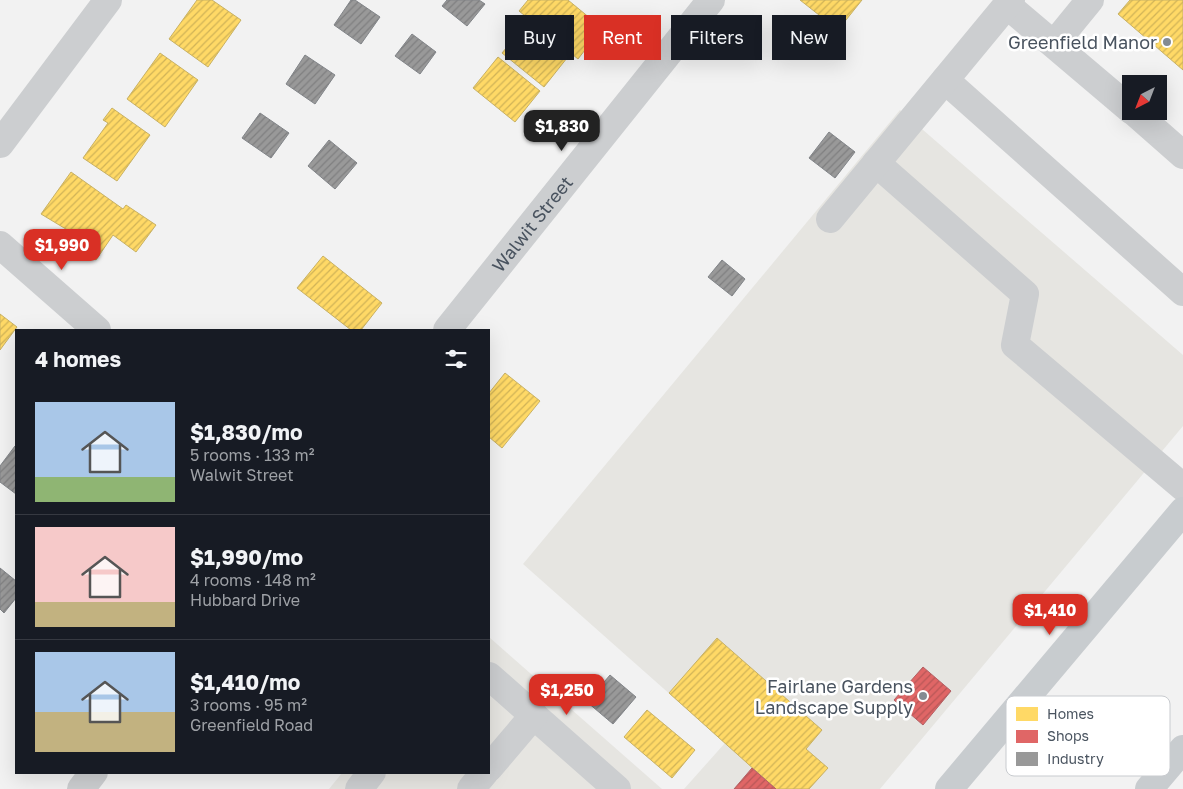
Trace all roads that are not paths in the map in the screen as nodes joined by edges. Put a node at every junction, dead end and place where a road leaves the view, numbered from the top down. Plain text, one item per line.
1 (108, 0) edge
2 (711, 0) edge
3 (1090, 0) edge
4 (1009, 2) edge
5 (1054, 44) junction
6 (945, 80) junction
7 (1122, 102) edge
8 (1142, 120) edge
9 (0, 144) edge
10 (1183, 155) edge
11 (876, 162) junction
12 (830, 219) dead end
13 (0, 245) edge
14 (1183, 292) edge
15 (96, 329) edge
16 (448, 329) edge
17 (1183, 487) edge
18 (1183, 511) edge
19 (490, 677) edge
20 (1027, 696) edge
21 (534, 715) junction
22 (1006, 721) edge
23 (1183, 749) edge
24 (1170, 764) edge
25 (490, 767) edge
26 (92, 774) edge
27 (370, 774) edge
28 (483, 774) edge
29 (1160, 776) edge
30 (81, 789) edge
31 (359, 789) edge
32 (471, 789) edge
33 (617, 789) edge
34 (949, 789) edge
35 (1149, 789) edge

1 - 9 street
2 - 16 street, Walwit Street
3 - 5 street
4 - 5 street
4 - 6 street
5 - 7 street
6 - 11 street
6 - 14 street
8 - 10 street
11 - 12 street
11 - 17 street
13 - 15 street
18 - 20 main road
19 - 21 street
21 - 25 street
21 - 33 street
22 - 34 main road
23 - 24 main road
26 - 30 street
27 - 31 street
28 - 32 street
29 - 35 main road

